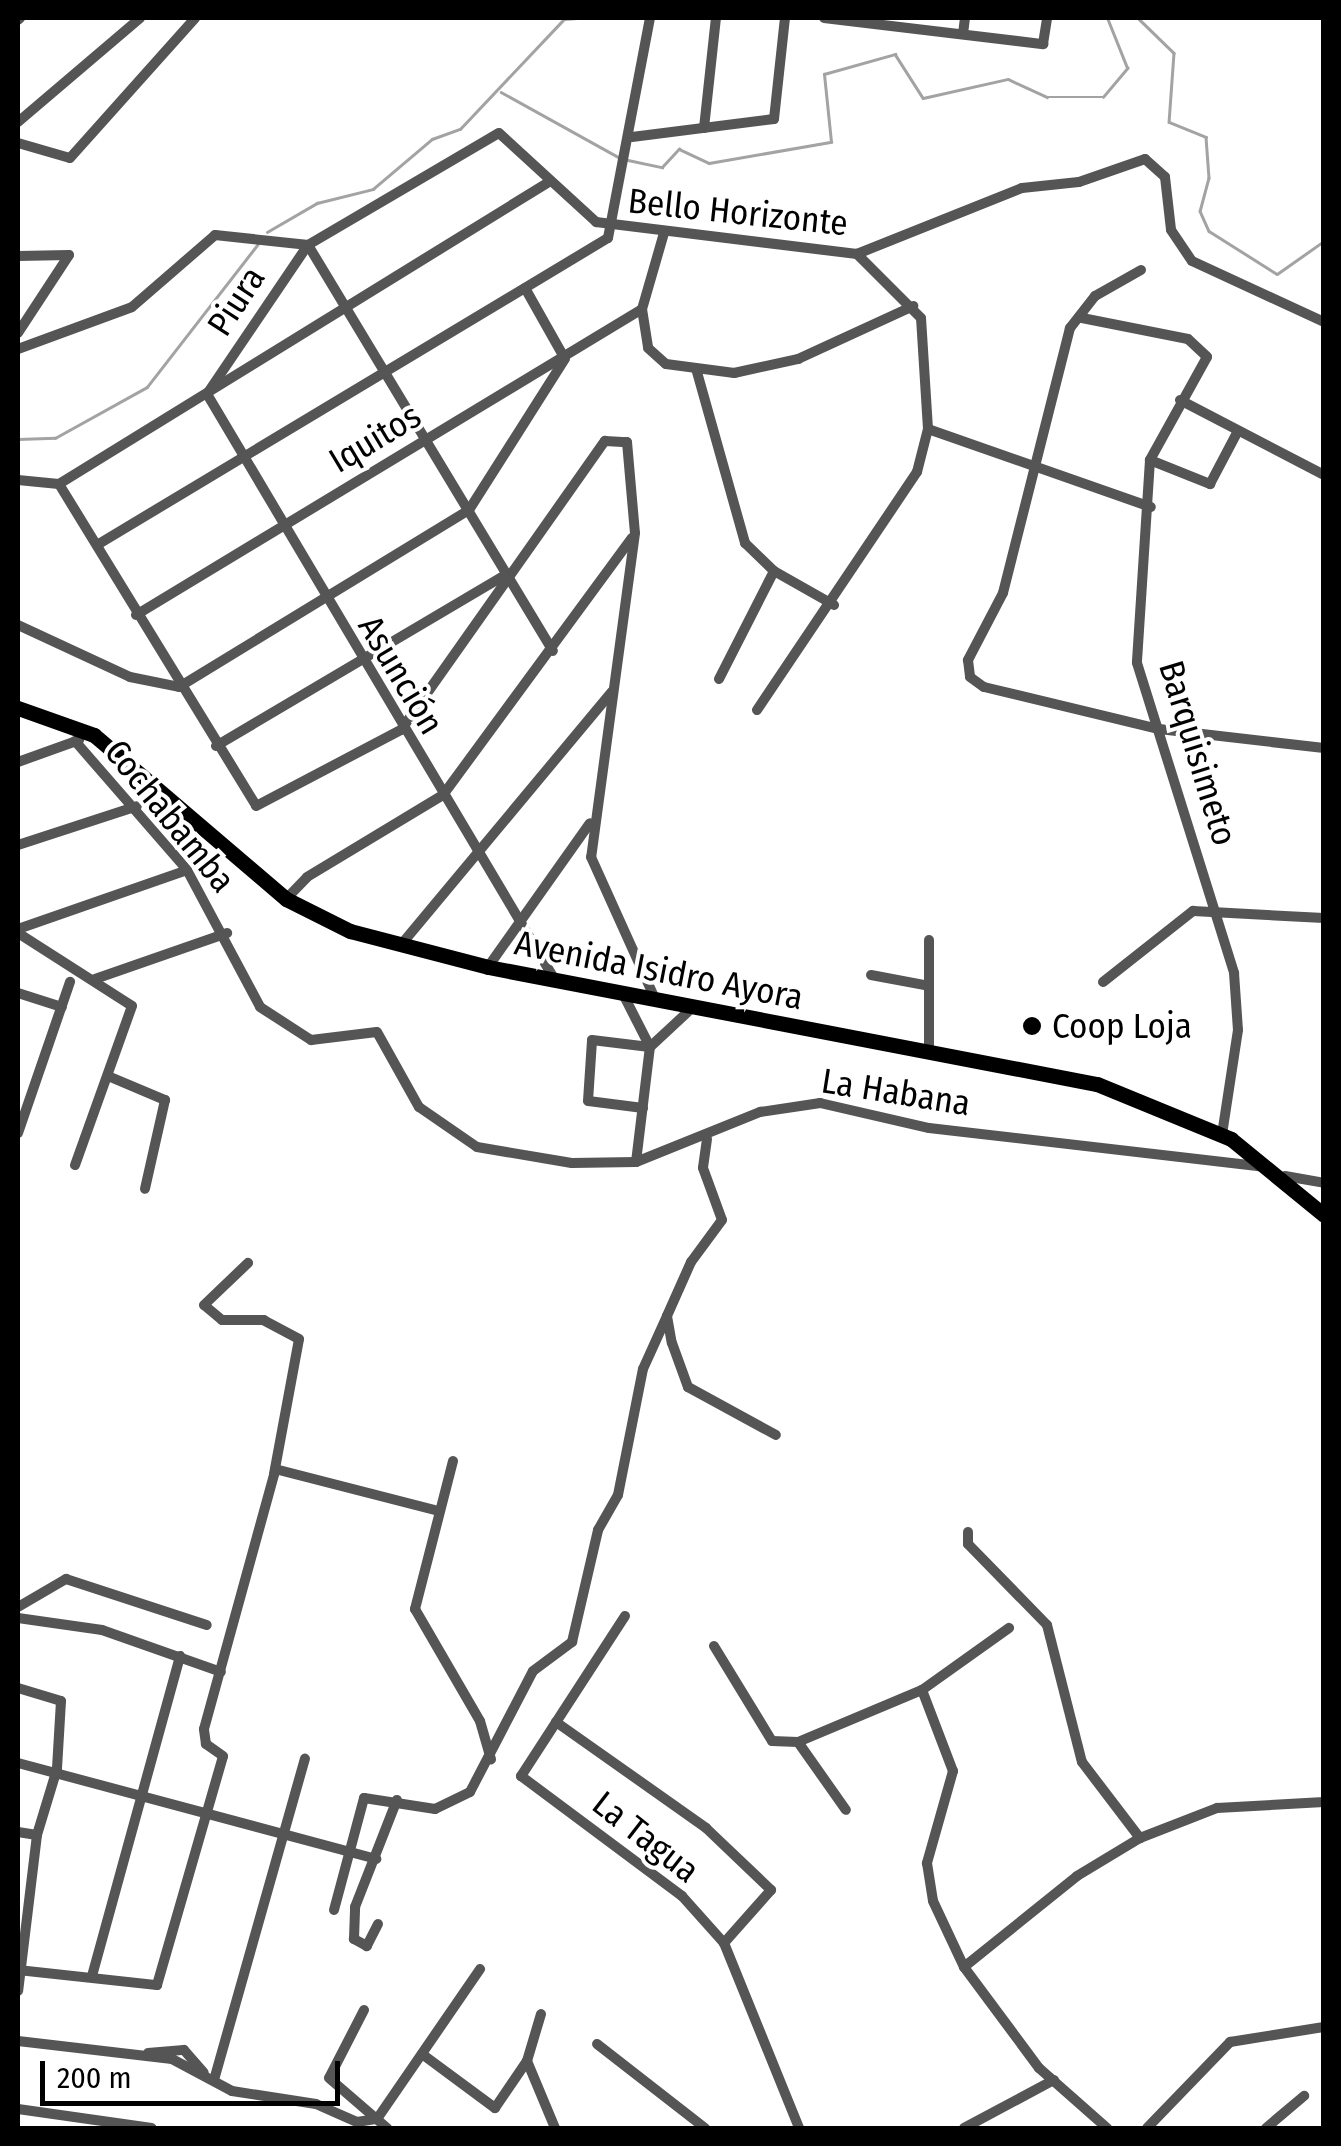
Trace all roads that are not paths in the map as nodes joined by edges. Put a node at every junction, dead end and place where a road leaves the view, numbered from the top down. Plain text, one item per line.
1 (140, 18) edge
2 (195, 18) edge
3 (650, 18) edge
4 (716, 18) edge
5 (785, 18) edge
6 (824, 18) edge
7 (910, 18) edge
8 (966, 18) edge
9 (1047, 18) edge
10 (918, 29) junction
11 (962, 34) junction
12 (18, 122) edge
13 (704, 128) junction
14 (499, 133) joint
15 (632, 138) junction
16 (18, 142) edge
17 (549, 182) junction
18 (614, 227) junction
19 (664, 233) junction
20 (308, 245) junction
21 (857, 254) junction
22 (18, 256) edge
23 (1141, 270) dead end
24 (525, 288) junction
25 (913, 306) junction
26 (642, 309) junction
27 (349, 310) junction
28 (1082, 318) junction
29 (1324, 322) edge
30 (18, 333) edge
31 (18, 350) edge
32 (566, 359) junction
33 (384, 371) junction
34 (697, 372) junction
35 (206, 394) junction
36 (1180, 400) junction
37 (928, 428) junction
38 (1238, 431) junction
39 (428, 438) junction
40 (246, 460) junction
41 (1150, 460) junction
42 (1036, 470) junction
43 (1324, 476) edge
44 (18, 480) edge
45 (58, 484) junction
46 (1151, 506) junction
47 (469, 510) junction
48 (282, 527) junction
49 (636, 533) junction
50 (97, 545) junction
51 (774, 571) junction
52 (508, 573) junction
53 (322, 598) junction
54 (834, 605) junction
55 (136, 615) junction
56 (18, 625) edge
57 (553, 651) junction
58 (362, 661) junction
59 (720, 679) dead end
60 (179, 687) junction
61 (612, 692) junction
62 (18, 708) edge
63 (757, 710) dead end
64 (1158, 729) junction
65 (402, 730) junction
66 (94, 735) junction
67 (75, 741) junction
68 (216, 746) junction
69 (1324, 748) edge
70 (18, 762) edge
71 (443, 796) junction
72 (137, 806) junction
73 (590, 823) junction
74 (18, 845) edge
75 (478, 850) junction
76 (187, 870) junction
77 (286, 899) junction
78 (1218, 907) junction
79 (1324, 918) edge
80 (520, 919) junction
81 (18, 931) edge
82 (227, 934) junction
83 (929, 940) dead end
84 (400, 946) junction
85 (488, 967) junction
86 (871, 975) dead end
87 (95, 979) junction
88 (554, 980) junction
89 (70, 982) dead end
90 (1103, 982) dead end
91 (929, 986) junction
92 (18, 993) edge
93 (622, 994) junction
94 (656, 1001) junction
95 (62, 1007) junction
96 (692, 1008) junction
97 (650, 1047) junction
98 (930, 1051) junction
99 (108, 1076) junction
100 (643, 1108) junction
101 (20, 1115) edge
102 (18, 1133) edge
103 (1222, 1134) junction
104 (707, 1139) junction
105 (518, 1155) joint
106 (636, 1162) junction
107 (74, 1166) dead end
108 (1280, 1172) junction
109 (1324, 1183) edge
110 (145, 1189) dead end
111 (1324, 1215) edge
112 (248, 1263) dead end
113 (667, 1316) junction
114 (776, 1435) dead end
115 (453, 1461) dead end
116 (276, 1469) junction
117 (438, 1511) junction
118 (968, 1532) dead end
119 (18, 1607) edge
120 (625, 1616) dead end
121 (18, 1618) edge
122 (206, 1625) dead end
123 (1009, 1628) dead end
124 (714, 1646) dead end
125 (180, 1656) junction
126 (221, 1672) junction
127 (18, 1688) edge
128 (922, 1690) junction
129 (556, 1722) junction
130 (798, 1742) junction
131 (305, 1758) dead end
132 (18, 1762) edge
133 (490, 1762) junction
134 (57, 1769) junction
135 (144, 1794) junction
136 (397, 1800) junction
137 (1324, 1802) edge
138 (846, 1810) dead end
139 (208, 1812) junction
140 (18, 1832) edge
141 (283, 1833) junction
142 (37, 1835) junction
143 (1140, 1838) junction
144 (350, 1851) junction
145 (376, 1858) junction
146 (23, 1900) edge
147 (334, 1910) dead end
148 (378, 1924) dead end
149 (724, 1943) junction
150 (964, 1967) junction
151 (480, 1969) dead end
152 (19, 1971) edge
153 (92, 1976) junction
154 (18, 1991) edge
155 (364, 2010) dead end
156 (541, 2014) dead end
157 (1324, 2026) edge
158 (18, 2041) edge
159 (597, 2044) dead end
160 (422, 2054) junction
161 (527, 2061) junction
162 (209, 2076) junction
163 (1054, 2080) junction
164 (1304, 2096) dead end
165 (18, 2109) edge
166 (378, 2119) junction
167 (152, 2128) edge
168 (387, 2128) edge
169 (556, 2128) edge
170 (705, 2128) edge
171 (799, 2128) edge
172 (964, 2128) edge
173 (1106, 2128) edge
174 (1147, 2128) edge
175 (1266, 2128) edge

1 - 12 street
2 - 16 street
3 - 15 street
4 - 13 street
5 - 13 street
6 - 10 street
7 - 10 street
8 - 11 street
9 - 11 street
10 - 11 street
13 - 15 street
14 - 17 street, Bello Horizonte
14 - 20 street, Piura
15 - 18 street
17 - 18 street, Bello Horizonte
17 - 27 street
18 - 19 street, Bello Horizonte
18 - 24 street
19 - 21 street, Bello Horizonte
19 - 26 street
20 - 27 street
20 - 31 street
20 - 35 street, Piura
21 - 25 street
21 - 29 street, Bello Horizonte
22 - 30 street
23 - 28 street
24 - 32 street
24 - 33 street
25 - 34 street
25 - 37 street
26 - 32 street, Iquitos
26 - 34 street
27 - 33 street
27 - 35 street
28 - 36 street, Barquisimeto
28 - 42 street
32 - 39 street, Iquitos
32 - 47 street
33 - 39 street
33 - 40 street
34 - 51 street
35 - 40 street, Asunción
35 - 45 street, Piura
36 - 38 street
36 - 41 street, Barquisimeto
37 - 42 street
37 - 54 street
38 - 41 street
38 - 43 street
39 - 47 street
39 - 48 street, Iquitos
40 - 48 street, Asunción
40 - 50 street
41 - 46 street, Barquisimeto
42 - 46 street
42 - 64 street
44 - 45 street
45 - 50 street
46 - 64 street, Barquisimeto
47 - 52 street
47 - 53 street
48 - 53 street, Asunción
48 - 55 street, Iquitos
49 - 52 street
49 - 57 street
49 - 61 street
50 - 55 street
51 - 54 street
51 - 59 street
52 - 57 street
52 - 58 street
52 - 65 street
53 - 58 street, Asunción
53 - 60 street
54 - 63 street
55 - 60 street
56 - 60 street
57 - 71 street
58 - 65 street, Asunción
58 - 68 street
60 - 68 street
61 - 73 street
61 - 75 street
62 - 66 main road, Avenida Isidro Ayora
64 - 69 street
64 - 78 street, Barquisimeto
65 - 68 street
65 - 71 street, Asunción
66 - 67 street
66 - 77 main road, Avenida Isidro Ayora
67 - 70 street
67 - 72 street, Cochabamba
71 - 75 street, Asunción
71 - 77 street
72 - 74 street
72 - 76 street, Cochabamba
73 - 80 street
73 - 94 street
75 - 80 street, Asunción
75 - 84 street
76 - 81 street
76 - 82 street, Cochabamba
77 - 84 main road, Avenida Isidro Ayora
78 - 79 street
78 - 90 street
78 - 103 street, Barquisimeto
80 - 85 street
80 - 88 street, Asunción
81 - 87 street
82 - 87 street
82 - 105 street, Cochabamba
83 - 91 street
84 - 85 main road, Avenida Isidro Ayora
85 - 88 main road, Avenida Isidro Ayora
86 - 91 street
87 - 99 street
88 - 93 main road, Avenida Isidro Ayora
89 - 95 street
91 - 98 street
92 - 95 street
93 - 94 main road, Avenida Isidro Ayora
93 - 97 street
94 - 96 main road, Avenida Isidro Ayora
95 - 101 street
96 - 97 street
96 - 98 main road, Avenida Isidro Ayora
97 - 100 street
97 - 100 street
98 - 103 main road, Avenida Isidro Ayora
99 - 107 street
99 - 110 street
100 - 106 street
101 - 102 street
103 - 108 main road, Avenida Isidro Ayora
104 - 106 street, La Habana
104 - 108 street, La Habana
104 - 113 street
105 - 106 street, La Habana
108 - 109 street, La Habana
108 - 111 main road, Avenida Isidro Ayora
112 - 116 street
113 - 114 street
113 - 133 street
115 - 117 street
116 - 117 street
116 - 126 street
117 - 133 street
118 - 143 street
119 - 122 street
120 - 129 street, La Tagua
121 - 125 street
123 - 128 street
124 - 130 street
125 - 126 street
125 - 135 street
126 - 139 street
127 - 134 street
128 - 130 street
128 - 150 street
129 - 149 street, La Tagua
129 - 149 street
130 - 138 street
131 - 141 street
132 - 134 street
133 - 136 street
134 - 135 street
134 - 142 street
135 - 139 street
135 - 153 street
136 - 144 street
136 - 145 street
137 - 143 street
139 - 141 street
139 - 153 street
140 - 142 street
141 - 144 street
141 - 162 street
142 - 146 street
143 - 150 street
144 - 145 street
144 - 147 street
145 - 148 street
146 - 152 street
149 - 171 street, La Tagua
150 - 163 street
151 - 160 street
152 - 153 street
152 - 154 street
155 - 166 street
156 - 161 street
157 - 174 street
158 - 162 street
159 - 170 street
160 - 161 street
160 - 166 street
161 - 169 street
162 - 166 street
163 - 172 street
163 - 173 street
164 - 175 street
165 - 167 street
166 - 168 street

